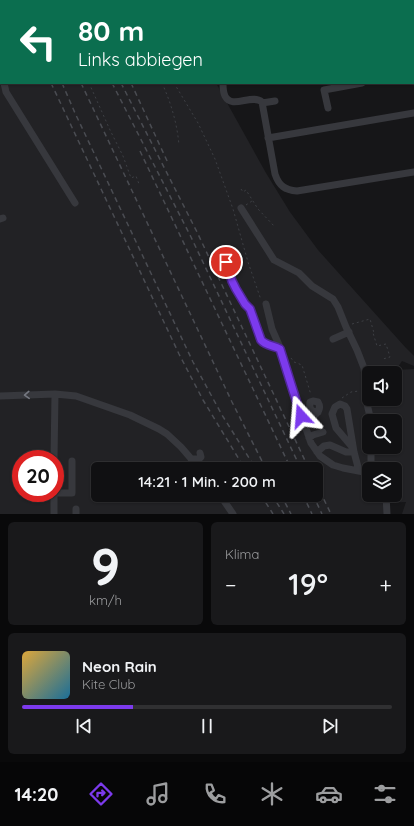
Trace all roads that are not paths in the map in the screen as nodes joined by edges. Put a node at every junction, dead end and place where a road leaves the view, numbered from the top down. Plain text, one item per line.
1 (4, 84) edge
2 (223, 84) edge
3 (357, 84) edge
4 (275, 101) dead end
5 (262, 103) junction
6 (328, 108) dead end
7 (414, 113) edge
8 (268, 138) junction
9 (414, 172) edge
10 (75, 203) dead end
11 (241, 208) dead end
12 (226, 262) dead end
13 (266, 304) road end
14 (348, 332) junction
15 (333, 339) dead end
16 (280, 349) junction
17 (363, 366) edge
18 (54, 394) junction
19 (0, 396) edge
20 (313, 401) road end
21 (303, 422) junction
22 (323, 432) dead end
23 (309, 438) junction
24 (54, 450) edge
25 (354, 450) junction
26 (317, 452) junction
27 (200, 453) dead end
28 (190, 459) junction
29 (72, 461) dead end
30 (193, 462) edge
31 (359, 471) junction
32 (362, 472) edge
33 (64, 493) edge
34 (54, 502) edge
35 (225, 502) edge
36 (386, 502) edge
37 (54, 514) edge
38 (233, 514) edge
39 (387, 514) edge

1 - 10 street
2 - 5 street
3 - 6 street
4 - 5 street
5 - 8 street
7 - 8 street
8 - 9 street
11 - 14 street
12 - 16 street
13 - 16 street
14 - 15 street
14 - 17 street
16 - 21 street
18 -> 19 street
18 - 24 street
18 - 28 street
20 - 21 street
21 - 23 street
22 - 23 street
23 - 26 street
25 - 25 street
25 - 26 street
25 - 31 street
26 - 31 street
27 - 28 street
28 - 30 street
29 - 33 street
31 - 32 street
34 - 37 street
35 - 38 street
36 - 39 street

